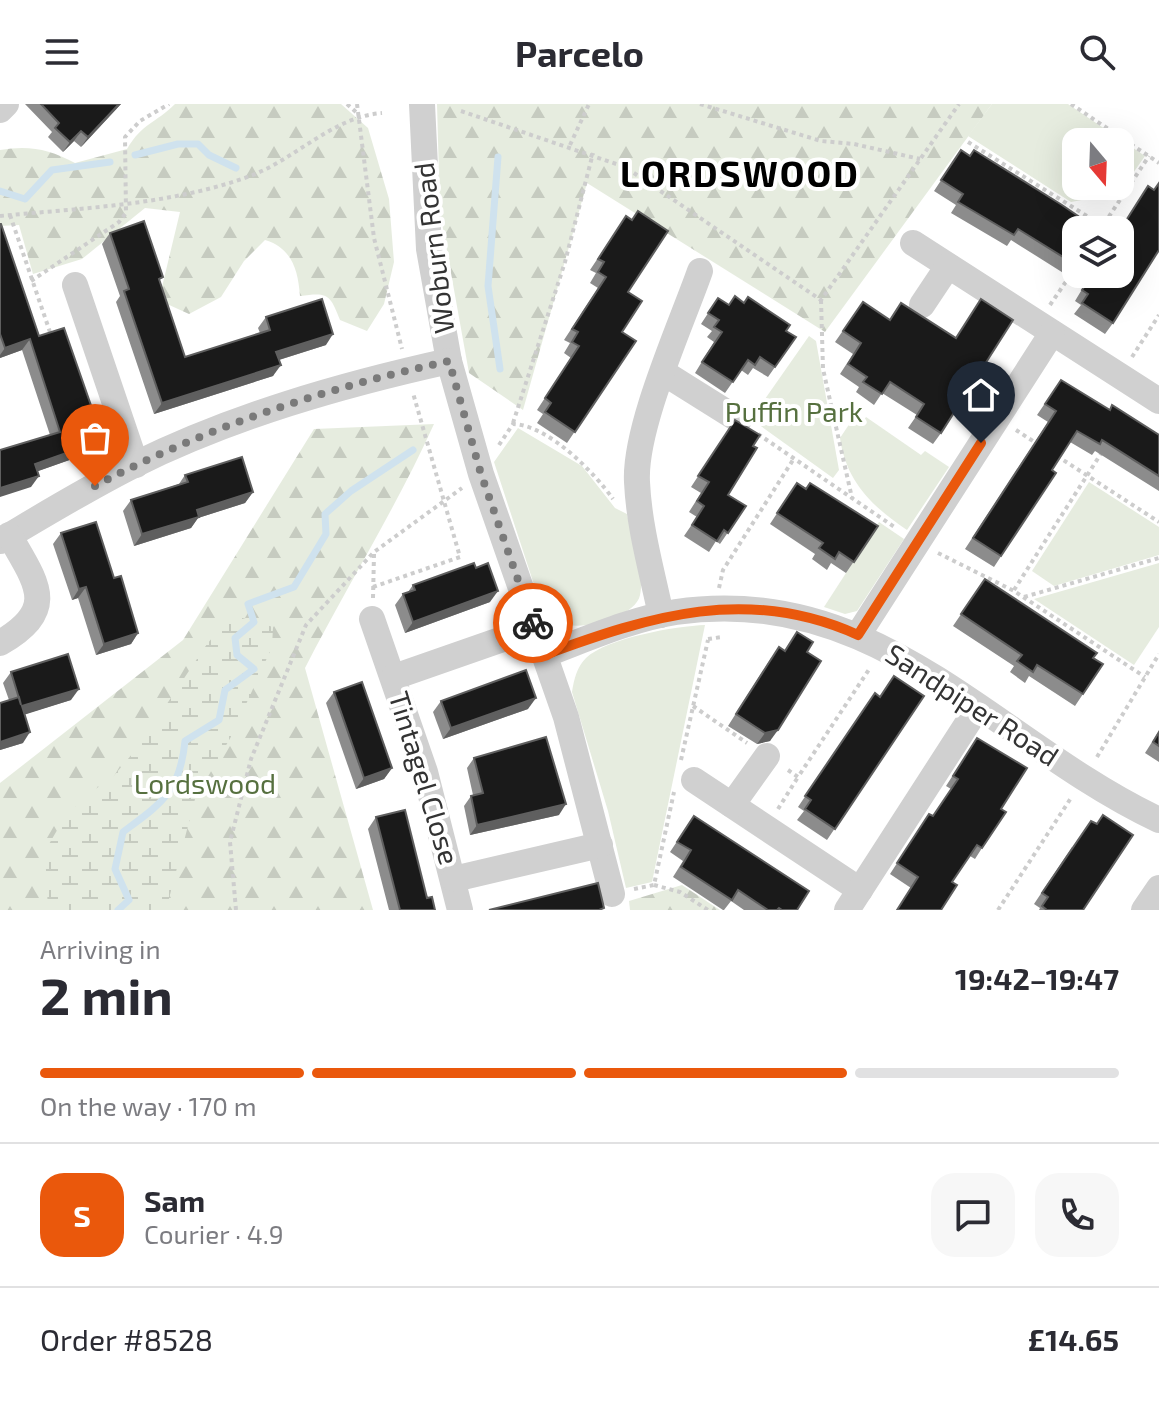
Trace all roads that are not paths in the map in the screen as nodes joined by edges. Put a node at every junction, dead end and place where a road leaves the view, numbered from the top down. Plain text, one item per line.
1 (6, 104) edge
2 (422, 104) edge
3 (0, 110) edge
4 (913, 243) dead end
5 (948, 266) junction
6 (700, 271) dead end
7 (75, 285) dead end
8 (922, 305) dead end
9 (1045, 329) junction
10 (449, 361) junction
11 (664, 373) junction
12 (1159, 401) edge
13 (739, 420) edge
14 (136, 465) junction
15 (5, 538) edge
16 (661, 615) junction
17 (372, 619) road end
18 (858, 635) junction
19 (500, 640) dead end
20 (0, 643) edge
21 (544, 655) junction
22 (394, 677) junction
23 (978, 707) junction
24 (767, 756) road end
25 (682, 780) road end
26 (732, 805) junction
27 (1159, 820) edge
28 (600, 845) junction
29 (454, 879) junction
30 (1159, 888) edge
31 (612, 894) road end
32 (853, 900) edge
33 (460, 910) edge
34 (1144, 910) edge

1 - 3 street
2 - 10 street, Woburn Road
4 - 5 street
5 - 8 street
5 - 9 street
6 - 11 street
7 - 14 street
9 - 12 street
9 - 18 street
10 - 14 street
10 - 21 street, Woburn Road
11 - 13 street
11 - 16 street
14 - 15 street
15 - 20 street
16 - 18 street, Sandpiper Road
16 - 21 street, Sandpiper Road
17 - 22 street, Tintagel Close
18 - 23 street, Sandpiper Road
19 - 22 street, Tintagel Close
21 - 28 street, Woburn Road
22 - 29 street, Tintagel Close
23 - 27 street, Sandpiper Road
23 - 32 street
24 - 26 street
25 - 26 street
26 - 32 street
28 - 29 street, Tintagel Close
28 - 31 street, Woburn Road
29 - 33 street, Tintagel Close
30 - 34 street

